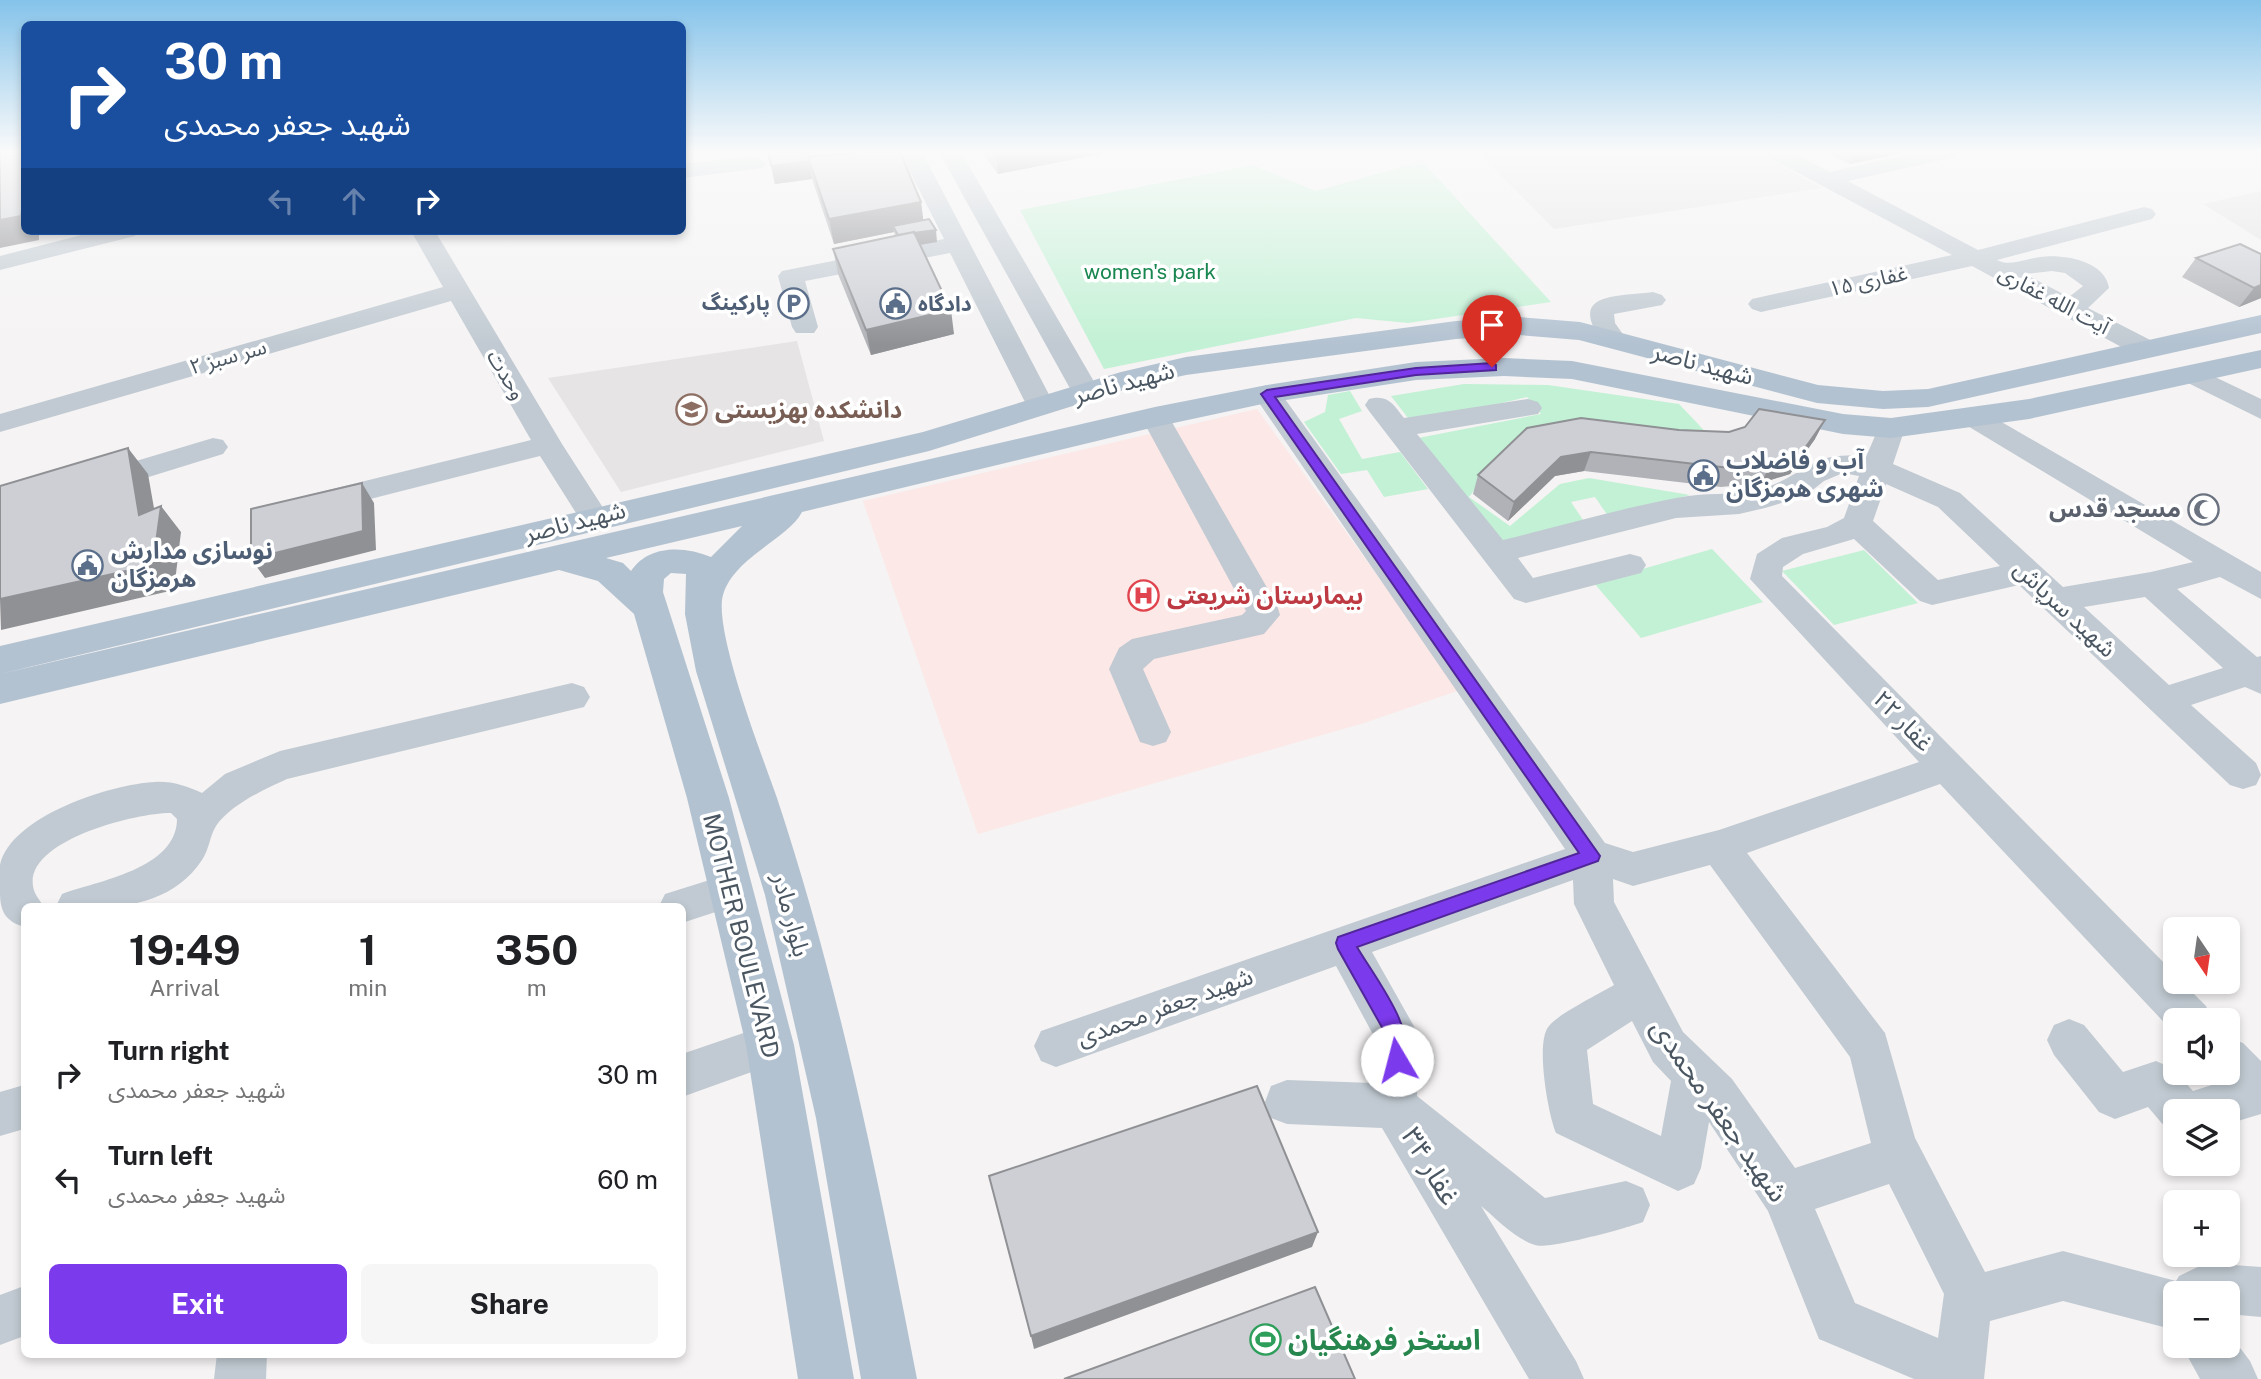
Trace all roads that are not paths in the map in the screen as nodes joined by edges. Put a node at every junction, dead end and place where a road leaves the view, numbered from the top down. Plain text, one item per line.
1 (944, 216) edge
2 (986, 216) edge
3 (1898, 216) edge
4 (2135, 216) edge
5 (110, 235) edge
6 (425, 235) edge
7 (958, 244) junction
8 (1975, 258) junction
9 (0, 263) edge
10 (2003, 273) junction
11 (456, 291) junction
12 (1653, 300) dead end
13 (1761, 304) dead end
14 (2070, 309) junction
15 (2261, 324) edge
16 (805, 327) dead end
17 (1501, 327) junction
18 (1614, 340) junction
19 (2148, 350) junction
20 (2261, 359) edge
21 (1520, 368) junction
22 (2192, 374) junction
23 (1598, 375) junction
24 (1086, 392) junction
25 (1267, 394) junction
26 (1041, 406) junction
27 (1528, 408) dead end
28 (2261, 410) edge
29 (1155, 417) junction
30 (1976, 419) junction
31 (0, 423) edge
32 (1891, 428) junction
33 (548, 445) junction
34 (214, 447) dead end
35 (1878, 469) junction
36 (67, 492) edge
37 (806, 500) junction
38 (292, 509) edge
39 (594, 517) junction
40 (1857, 524) junction
41 (1495, 553) junction
42 (554, 557) junction
43 (1630, 565) dead end
44 (2224, 565) junction
45 (2025, 572) junction
46 (2151, 584) junction
47 (2261, 587) edge
48 (705, 592) junction
49 (2055, 600) junction
50 (650, 608) junction
51 (257, 615) junction
52 (0, 660) edge
53 (2258, 674) edge
54 (0, 689) edge
55 (572, 697) dead end
56 (2163, 700) junction
57 (1153, 732) dead end
58 (1947, 767) junction
59 (2255, 777) edge
60 (196, 820) junction
61 (1719, 846) junction
62 (1591, 856) junction
63 (732, 890) junction
64 (87, 903) edge
65 (686, 904) edge
66 (21, 906) edge
67 (21, 920) edge
68 (0, 925) edge
69 (1345, 943) junction
70 (1640, 992) junction
71 (2179, 1008) edge
72 (2069, 1040) dead end
73 (769, 1045) junction
74 (1056, 1046) dead end
75 (2240, 1071) edge
76 (1695, 1073) junction
77 (686, 1075) edge
78 (2260, 1092) edge
79 (2170, 1099) edge
80 (2238, 1099) edge
81 (1287, 1102) dead end
82 (1394, 1106) junction
83 (21, 1108) edge
84 (0, 1114) edge
85 (1900, 1157) junction
86 (1785, 1195) junction
87 (1626, 1205) dead end
88 (2240, 1291) edge
89 (2261, 1293) edge
90 (2163, 1297) edge
91 (1968, 1302) junction
92 (21, 1312) edge
93 (0, 1320) edge
94 (242, 1358) edge
95 (2216, 1358) edge
96 (1958, 1376) edge
97 (240, 1379) edge
98 (826, 1379) edge
99 (889, 1379) edge
100 (1558, 1379) edge
101 (2232, 1379) edge

1 - 7 street
2 - 24 street
3 - 8 street, آیت الله غفاری
4 - 8 street, غفاری ۱۵
5 - 9 street
6 - 11 street, وحدت
7 - 16 street
7 - 26 street
8 - 10 street, آیت الله غفاری
8 - 13 street, غفاری ۱۵
10 - 14 street, آیت الله غفاری
10 - 14 street
11 - 31 street, سر سبز ۲
11 - 33 street, وحدت
12 - 18 street
14 - 19 street, آیت الله غفاری
15 - 19 main road, شهید ناصر
17 - 18 main road, شهید ناصر
17 - 21 main road
17 - 24 main road, شهید ناصر
18 - 19 main road, شهید ناصر
18 - 23 main road
20 - 22 main road, شهید ناصر
21 - 23 main road, شهید ناصر
21 - 25 main road, شهید ناصر
22 - 28 street
22 - 30 main road, شهید ناصر
23 - 32 main road, شهید ناصر
24 - 26 main road, شهید ناصر
25 - 29 main road, شهید ناصر
25 - 62 street
26 - 39 main road, شهید ناصر
27 - 41 street
29 - 37 main road, شهید ناصر
29 - 57 street
30 - 32 main road, شهید ناصر
30 - 44 street
32 - 35 street
33 - 38 street
33 - 39 street, وحدت
34 - 36 street
35 - 40 street
35 - 41 street, شهید سرپاش
35 - 45 street, شهید سرپاش
37 - 42 main road, شهید ناصر
37 - 48 main road
39 - 51 main road, شهید ناصر
40 - 45 street
40 - 58 street, غفار ۲۲
41 - 43 street
42 - 50 main road
42 - 51 main road, شهید ناصر
44 - 46 street
44 - 47 street
45 - 49 street, شهید سرپاش
46 - 49 street
46 - 53 street
48 - 50 main road, بلوار مادر
48 - 99 main road, بلوار مادر
49 - 56 street, شهید سرپاش
50 - 63 main road, MOTHER BOULEVARD
51 - 52 main road, شهید ناصر
51 - 54 main road, شهید ناصر
53 - 56 street
55 - 60 street
56 - 59 street, شهید سرپاش
58 - 61 street
58 - 71 street, غفار ۲۲
60 - 64 street
60 - 66 street
61 - 62 street
61 - 85 street
62 - 69 street, شهید جعفر محمدی
62 - 70 street, شهید جعفر محمدی
63 - 65 street
63 - 73 main road, MOTHER BOULEVARD
67 - 68 street
69 - 74 street, شهید جعفر محمدی
69 - 82 street, غفار ۳۴
70 - 76 street, شهید جعفر محمدی
70 - 76 street
72 - 79 street
73 - 77 street
73 - 98 main road, MOTHER BOULEVARD
75 - 78 street
76 - 86 street, شهید جعفر محمدی
78 - 80 street
81 - 82 street
82 - 87 street
82 - 100 street, غفار ۳۴
83 - 84 street
85 - 86 street
85 - 91 street
86 - 96 street, شهید جعفر محمدی
88 - 89 street
90 - 91 street
91 - 96 street
92 - 93 street
94 - 97 street
95 - 101 street

